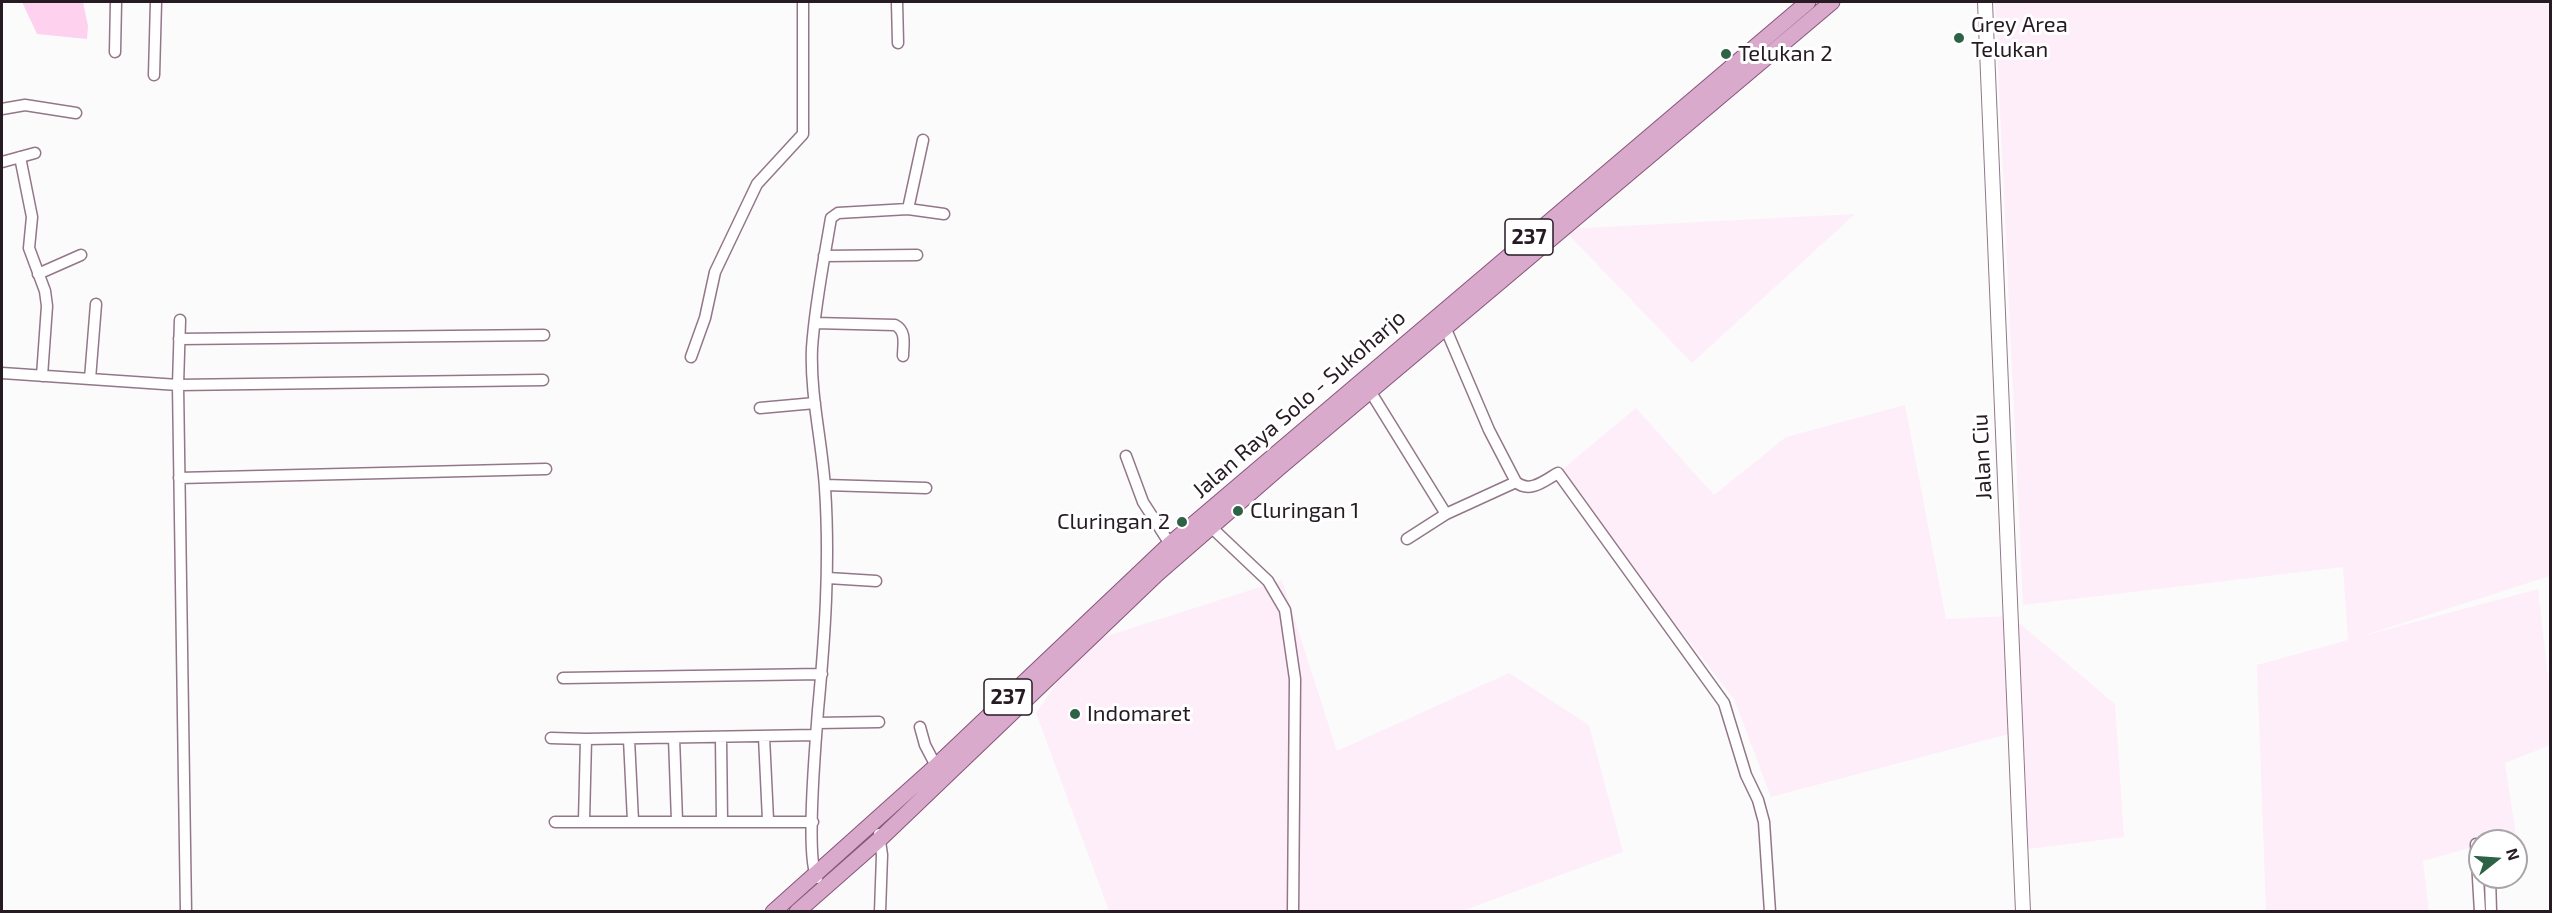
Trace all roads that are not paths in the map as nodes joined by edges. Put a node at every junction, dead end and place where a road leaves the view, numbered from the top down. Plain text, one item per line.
1 (116, 2) edge
2 (156, 2) edge
3 (803, 2) edge
4 (897, 2) edge
5 (1808, 2) edge
6 (1832, 2) edge
7 (1985, 2) edge
8 (1791, 25) junction
9 (898, 43) dead end
10 (115, 52) dead end
11 (1727, 69) junction
12 (154, 75) dead end
13 (1738, 81) junction
14 (2, 109) edge
15 (76, 113) dead end
16 (923, 140) dead end
17 (35, 153) dead end
18 (20, 157) junction
19 (2, 162) edge
20 (908, 209) junction
21 (944, 214) dead end
22 (81, 255) dead end
23 (917, 255) dead end
24 (824, 256) junction
25 (38, 274) junction
26 (96, 303) dead end
27 (180, 320) dead end
28 (815, 323) junction
29 (1445, 327) junction
30 (544, 335) dead end
31 (179, 339) junction
32 (903, 356) dead end
33 (690, 357) dead end
34 (2, 374) edge
35 (42, 376) junction
36 (90, 379) junction
37 (543, 380) dead end
38 (178, 385) junction
39 (1370, 391) junction
40 (815, 403) junction
41 (759, 408) dead end
42 (1126, 456) dead end
43 (1276, 461) junction
44 (546, 469) dead end
45 (179, 478) junction
46 (1516, 482) junction
47 (825, 485) junction
48 (1246, 487) junction
49 (926, 488) dead end
50 (1446, 514) junction
51 (1211, 527) junction
52 (1407, 539) dead end
53 (1170, 544) junction
54 (828, 578) junction
55 (876, 581) dead end
56 (822, 674) junction
57 (563, 678) dead end
58 (879, 722) dead end
59 (817, 723) junction
60 (920, 727) dead end
61 (816, 735) junction
62 (764, 737) junction
63 (551, 738) dead end
64 (674, 738) junction
65 (722, 738) junction
66 (586, 739) junction
67 (629, 739) junction
68 (936, 766) junction
69 (768, 820) junction
70 (584, 821) junction
71 (633, 821) junction
72 (677, 821) junction
73 (722, 821) junction
74 (555, 822) dead end
75 (813, 822) junction
76 (874, 822) junction
77 (881, 838) junction
78 (814, 873) junction
79 (823, 888) junction
80 (2479, 889) edge
81 (2490, 889) edge
82 (186, 912) edge
83 (773, 912) edge
84 (797, 912) edge
85 (880, 912) edge
86 (1293, 912) edge
87 (1770, 912) edge
88 (2023, 912) edge
89 (2480, 912) edge
90 (2491, 912) edge

1 - 10 street
2 - 12 street
3 - 33 street
4 - 9 street
5 - 8 main road, 237
6 - 8 main road, 237
7 - 88 street, Jalan Ciu
8 - 11 main road, Jalan Raya Solo - Sukoharjo / 237
8 - 13 main road, Jalan Raya Solo - Sukoharjo / 237
11 - 13 main road
11 - 43 main road, Jalan Raya Solo - Sukoharjo / 237
13 - 29 main road, Jalan Raya Solo - Sukoharjo / 237
14 - 15 street
16 - 20 street
17 - 18 street
18 - 19 street
18 - 25 street
20 - 21 street
20 - 24 street
22 - 25 street
23 - 24 street
24 - 28 street
25 - 35 street
26 - 36 street
27 - 31 street
28 - 32 street
28 - 40 street
29 - 39 main road, Jalan Raya Solo - Sukoharjo / 237
29 - 46 street
30 - 31 street
31 - 38 street
34 - 35 street
35 - 36 street
36 - 38 street
37 - 38 street
38 - 45 street
39 - 43 main road, Jalan Raya Solo - Sukoharjo / 237
39 - 50 street
40 - 41 street
40 - 47 street
42 - 53 street
43 - 48 main road, Jalan Raya Solo - Sukoharjo / 237
44 - 45 street
45 - 82 street
46 - 50 street
46 - 87 street
47 - 49 street
47 - 54 street
48 - 51 main road, Jalan Raya Solo - Sukoharjo / 237
48 - 53 main road, Jalan Raya Solo - Sukoharjo / 237
50 - 52 street
51 - 77 main road, Jalan Raya Solo - Sukoharjo / 237
51 - 86 street
53 - 68 main road, Jalan Raya Solo - Sukoharjo / 237
54 - 55 street
54 - 56 street
56 - 57 street
56 - 59 street
58 - 59 street
59 - 61 street
60 - 68 street
61 - 62 street
61 - 75 street
62 - 65 street
62 - 69 street
63 - 66 street
64 - 65 street
64 - 67 street
64 - 72 street
65 - 73 street
66 - 67 street
66 - 70 street
67 - 71 street
68 - 76 main road, Jalan Raya Solo - Sukoharjo / 237
69 - 73 street
69 - 75 street
70 - 71 street
70 - 74 street
71 - 72 street
72 - 73 street
75 - 78 street
76 - 77 street
76 - 78 main road, Jalan Raya Solo - Sukoharjo / 237
77 - 79 main road, Jalan Raya Solo - Sukoharjo / 237
77 - 85 street
78 - 79 street
78 - 83 main road, Jalan Raya Solo - Sukoharjo / 237
79 - 84 main road, Jalan Raya Solo - Sukoharjo / 237
80 - 89 street
81 - 90 street

